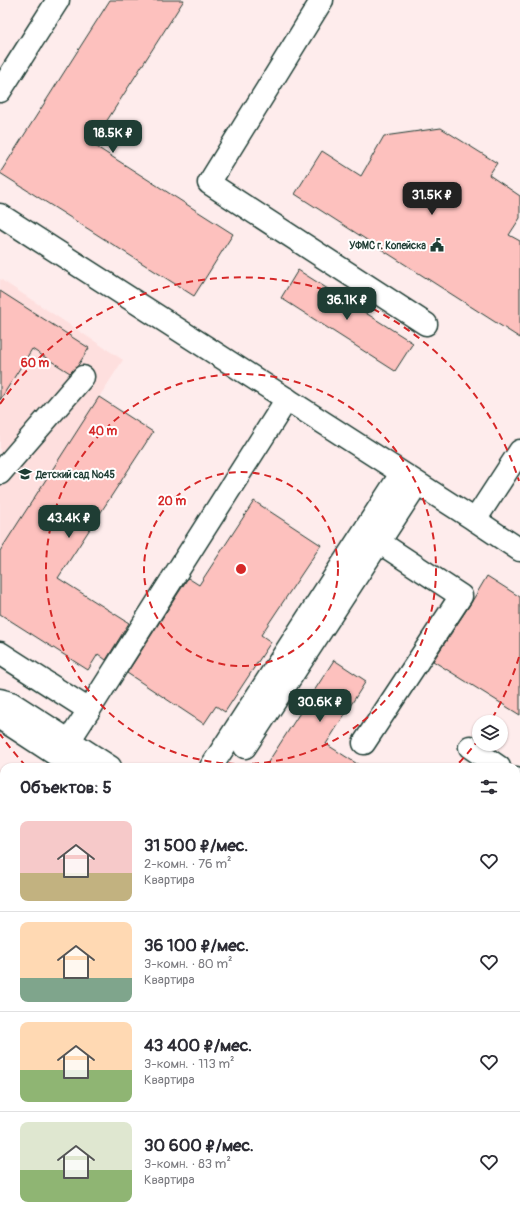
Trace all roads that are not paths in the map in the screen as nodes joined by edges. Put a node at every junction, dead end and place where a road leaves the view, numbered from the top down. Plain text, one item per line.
1 (58, 0) edge
2 (322, 0) edge
3 (0, 91) edge
4 (0, 215) edge
5 (426, 324) dead end
6 (84, 377) dead end
7 (287, 399) junction
8 (520, 451) edge
9 (0, 473) edge
10 (409, 479) junction
11 (475, 520) junction
12 (379, 542) junction
13 (520, 550) edge
14 (0, 653) edge
15 (0, 700) edge
16 (89, 710) junction
17 (0, 718) edge
18 (69, 741) junction
19 (364, 743) dead end
20 (245, 747) dead end
21 (470, 747) dead end
22 (69, 763) edge
23 (104, 763) edge
24 (214, 763) edge
25 (493, 763) edge

1 - 3 street
2 - 5 street
4 - 7 street
6 - 9 street
7 - 10 street
7 - 16 street
8 - 11 street
10 - 11 street
10 - 12 street
10 - 24 street
11 - 13 street
12 - 19 street
12 - 20 street
14 - 16 street
15 - 18 street
16 - 18 street
17 - 22 street
18 - 23 street
21 - 25 street

